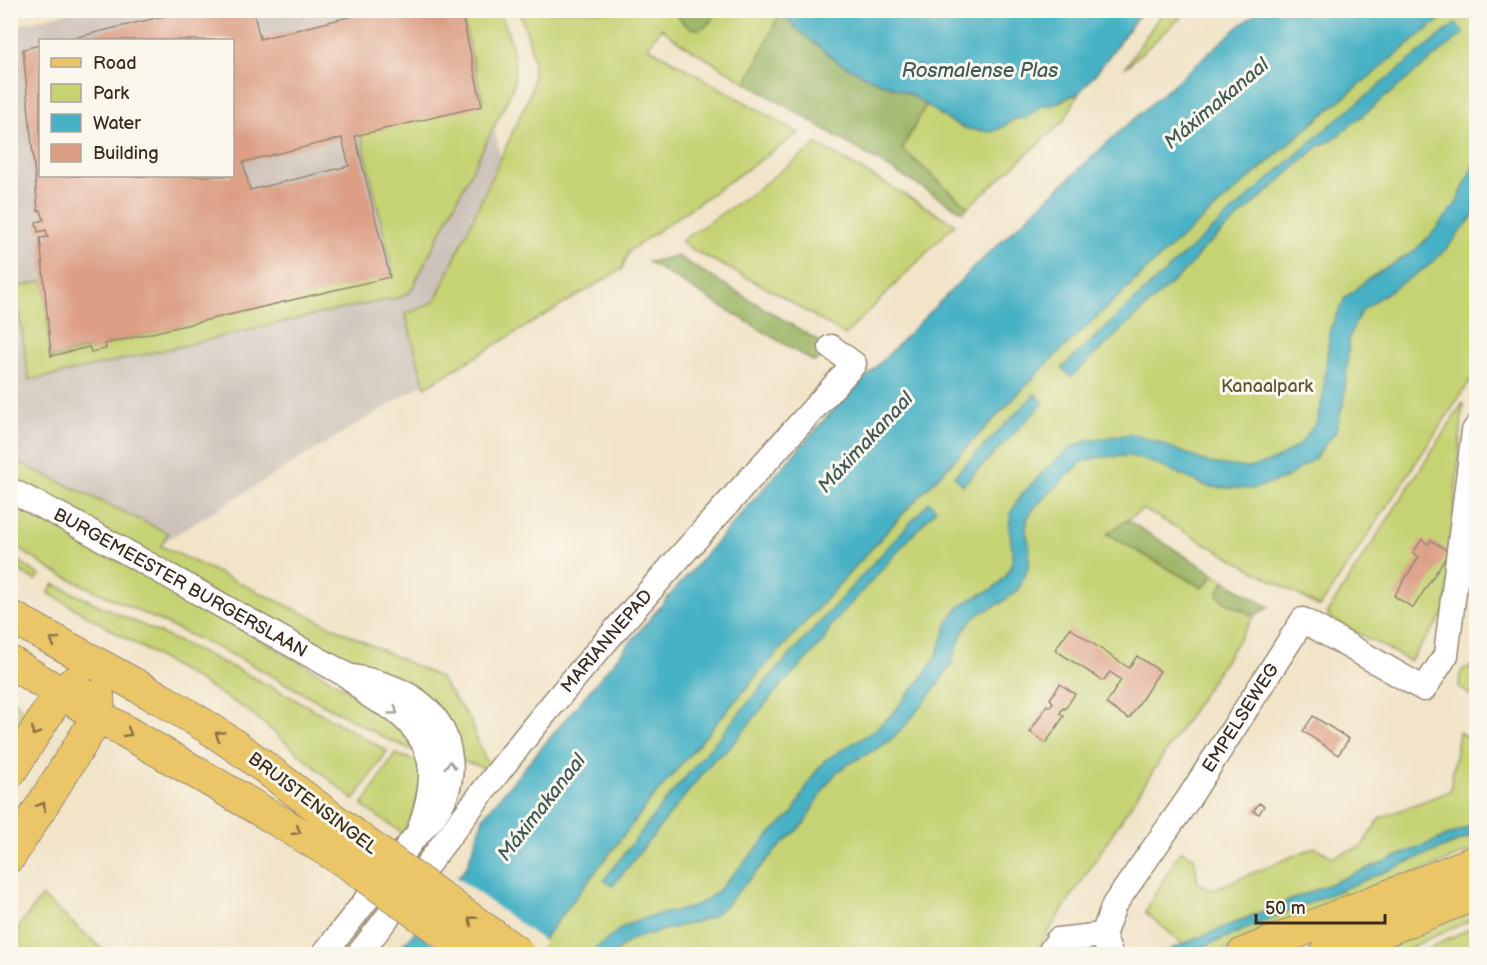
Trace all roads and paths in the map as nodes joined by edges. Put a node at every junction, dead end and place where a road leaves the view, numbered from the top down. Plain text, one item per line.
1 (831, 347) dead end
2 (1476, 428) edge
3 (10, 490) edge
4 (10, 616) edge
5 (10, 662) edge
6 (98, 665) junction
7 (60, 693) junction
8 (99, 715) junction
9 (10, 772) edge
10 (360, 855) junction
11 (10, 856) edge
12 (1476, 861) edge
13 (1476, 894) edge
14 (1107, 945) edge
15 (324, 954) edge
16 (359, 954) edge
17 (473, 954) edge
18 (519, 954) edge
19 (1049, 954) edge
20 (1243, 954) edge
21 (1326, 954) edge

1 - 16 street, MARIANNEPAD
2 - 14 street, EMPELSEWEG
3 - 15 street, BURGEMEESTER BURGERSLAAN
6 -> 4 main road, BRUISTENSINGEL
5 - 7 main road, BRUISTENSINGEL
6 - 7 main road
6 - 8 main road
10 -> 6 main road, BRUISTENSINGEL
7 - 8 main road, BRUISTENSINGEL
7 -> 9 main road
8 -> 10 main road, BRUISTENSINGEL
11 -> 8 main road
10 - 17 main road, BRUISTENSINGEL, bridge
18 -> 10 main road, BRUISTENSINGEL, bridge
12 - 20 main road
13 - 21 main road
14 - 19 street, EMPELSEWEG

